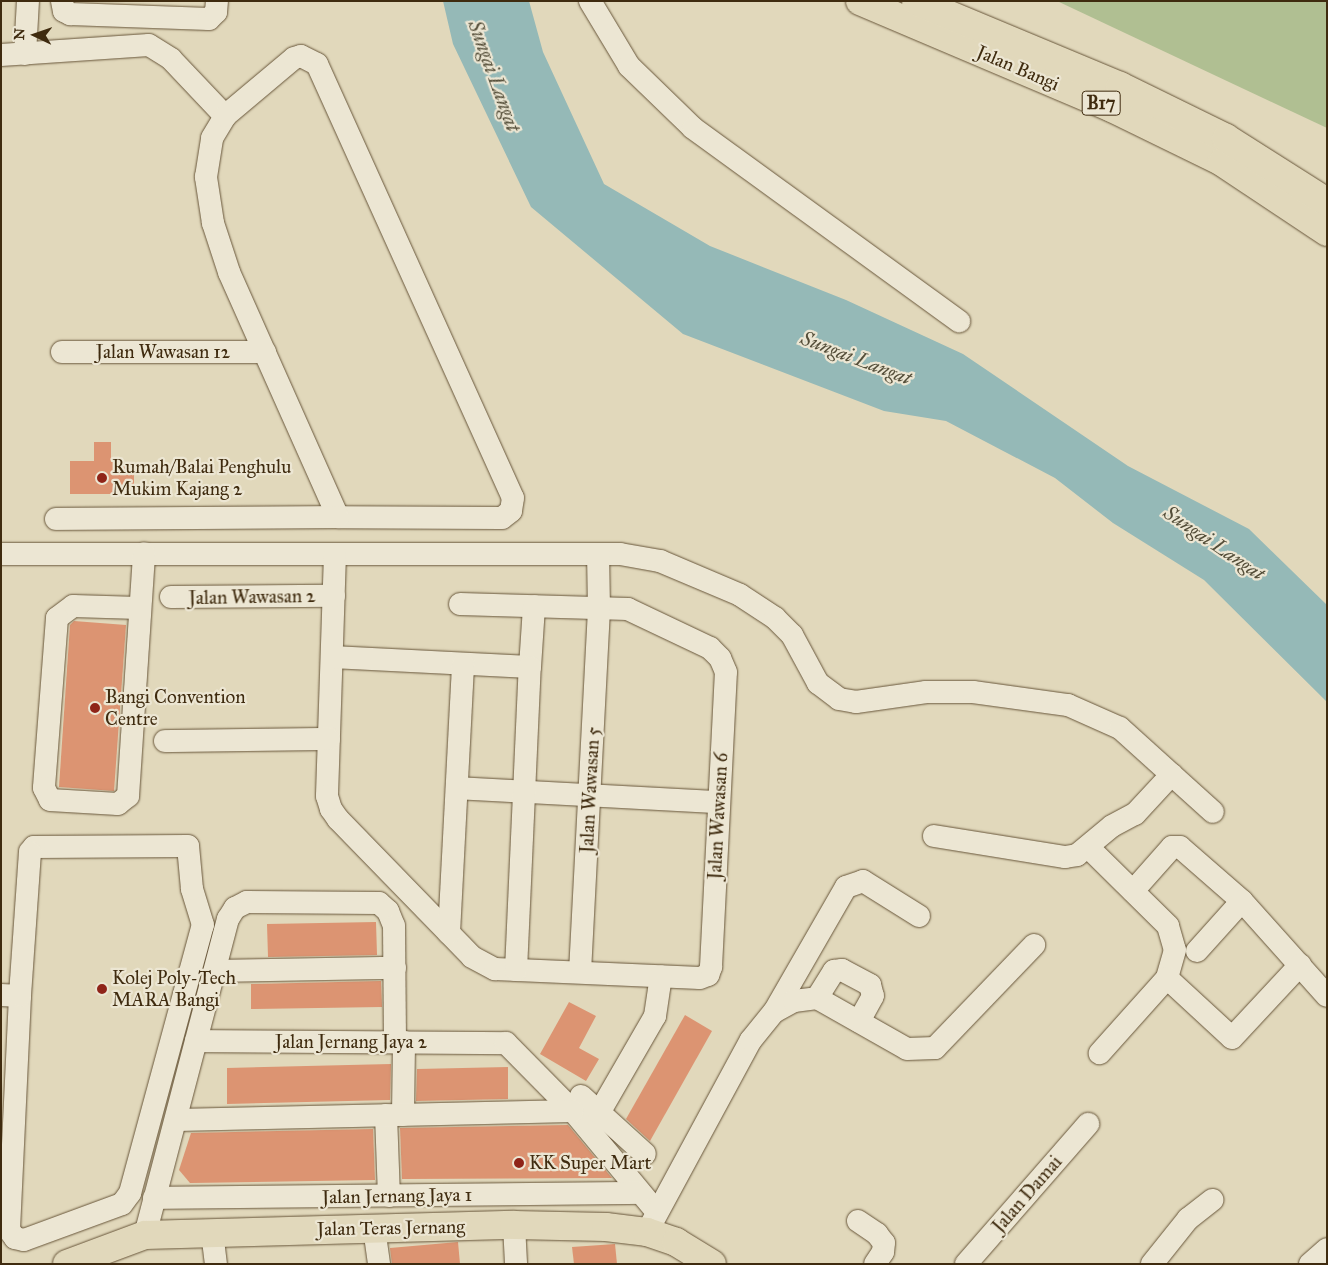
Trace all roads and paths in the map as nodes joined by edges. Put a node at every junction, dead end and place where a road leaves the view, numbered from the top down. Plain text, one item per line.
1 (28, 1) edge
2 (62, 1) edge
3 (217, 1) edge
4 (590, 1) edge
5 (860, 1) edge
6 (916, 1) edge
7 (25, 54) junction
8 (1, 55) edge
9 (225, 116) junction
10 (1327, 202) edge
11 (1327, 232) edge
12 (960, 321) dead end
13 (62, 352) dead end
14 (265, 352) junction
15 (338, 517) junction
16 (386, 518) junction
17 (56, 519) dead end
18 (1, 554) edge
19 (144, 554) junction
20 (335, 554) junction
21 (384, 554) junction
22 (598, 554) junction
23 (334, 596) junction
24 (171, 598) dead end
25 (460, 604) dead end
26 (534, 606) junction
27 (139, 608) junction
28 (600, 609) junction
29 (332, 658) junction
30 (463, 664) junction
31 (530, 667) junction
32 (329, 739) junction
33 (165, 741) dead end
34 (1166, 770) junction
35 (457, 788) junction
36 (524, 792) junction
37 (589, 795) junction
38 (718, 802) junction
39 (1213, 812) dead end
40 (934, 836) dead end
41 (1089, 848) junction
42 (1133, 891) junction
43 (1242, 901) junction
44 (919, 916) dead end
45 (449, 933) junction
46 (1034, 945) dead end
47 (1197, 951) dead end
48 (1300, 965) junction
49 (396, 968) junction
50 (516, 970) junction
51 (214, 971) junction
52 (580, 972) junction
53 (661, 976) junction
54 (1167, 978) junction
55 (11, 995) edge
56 (1327, 996) edge
57 (816, 998) junction
58 (774, 1012) junction
59 (859, 1021) junction
60 (196, 1041) junction
61 (399, 1042) junction
62 (1100, 1052) dead end
63 (577, 1103) junction
64 (599, 1112) junction
65 (395, 1115) junction
66 (177, 1120) junction
67 (1088, 1124) dead end
68 (645, 1154) dead end
69 (640, 1193) junction
70 (389, 1196) junction
71 (154, 1198) junction
72 (1212, 1200) dead end
73 (858, 1221) dead end
74 (652, 1222) junction
75 (514, 1225) junction
76 (374, 1228) junction
77 (212, 1232) junction
78 (144, 1235) junction
79 (1327, 1249) edge
80 (109, 1256) edge
81 (67, 1264) edge
82 (216, 1264) edge
83 (378, 1264) edge
84 (516, 1264) edge
85 (712, 1264) edge
86 (875, 1264) edge
87 (966, 1264) edge
88 (1152, 1264) edge
89 (1310, 1264) edge

1 - 7 street
2 - 3 street
4 - 12 street
5 - 11 main road, Jalan Bangi / B17
6 - 10 main road, Jalan Bangi / B17
7 - 8 street
7 - 9 street
9 - 14 street
9 - 16 street
13 - 14 street, Jalan Wawasan 12
14 - 15 street
15 - 16 street
15 - 17 street
16 - 21 street
18 - 19 street
19 - 20 street
19 - 27 street
20 - 21 street
20 - 23 street
21 - 22 street
22 - 28 street, Jalan Wawasan 5
22 - 34 street
23 - 24 street, Jalan Wawasan 2
23 - 29 street
25 - 26 street
26 - 28 street
26 - 31 street
27 - 27 street
28 - 37 street, Jalan Wawasan 5
28 - 38 street, Jalan Wawasan 6
29 - 30 street
29 - 32 street
30 - 31 street
30 - 35 street
31 - 36 street
32 - 33 street
32 - 45 street
34 - 39 street
34 - 41 street
35 - 36 street
35 - 45 street
36 - 37 street
36 - 50 street
37 - 38 street
37 - 52 street, Jalan Wawasan 5
38 - 53 street, Jalan Wawasan 6
40 - 41 street
41 - 42 street
42 - 43 street
42 - 54 street
43 - 47 street
43 - 48 street
44 - 58 street
45 - 50 street
46 - 59 street
48 - 54 street
48 - 56 street
49 - 51 street
49 - 51 street
49 - 61 street
50 - 52 street
51 - 60 street
52 - 53 street
53 - 64 street
54 - 62 street
55 - 55 street
57 - 58 street
57 - 59 street
57 - 59 street
58 - 74 street
60 - 61 street, Jalan Jernang Jaya 2
60 - 66 street
61 - 63 street, Jalan Jernang Jaya 2
61 - 65 street
63 - 64 street
63 - 65 street
63 - 69 street
64 - 68 street
65 - 66 street
65 - 70 street
66 - 71 street
67 - 87 street, Jalan Damai
69 - 70 street, Jalan Jernang Jaya 1
69 - 74 street
70 - 71 street, Jalan Jernang Jaya 1
71 - 78 street
72 - 88 street
73 - 86 street
74 - 75 main road, Jalan Teras Jernang
74 - 85 main road, Jalan Teras Jernang
75 - 76 main road, Jalan Teras Jernang
75 - 84 street
76 - 77 main road, Jalan Teras Jernang
76 - 83 street
77 - 78 main road, Jalan Teras Jernang
77 - 82 street
78 - 80 main road, Jalan Teras Jernang
79 - 89 street
80 - 81 main road, Jalan Teras Jernang

